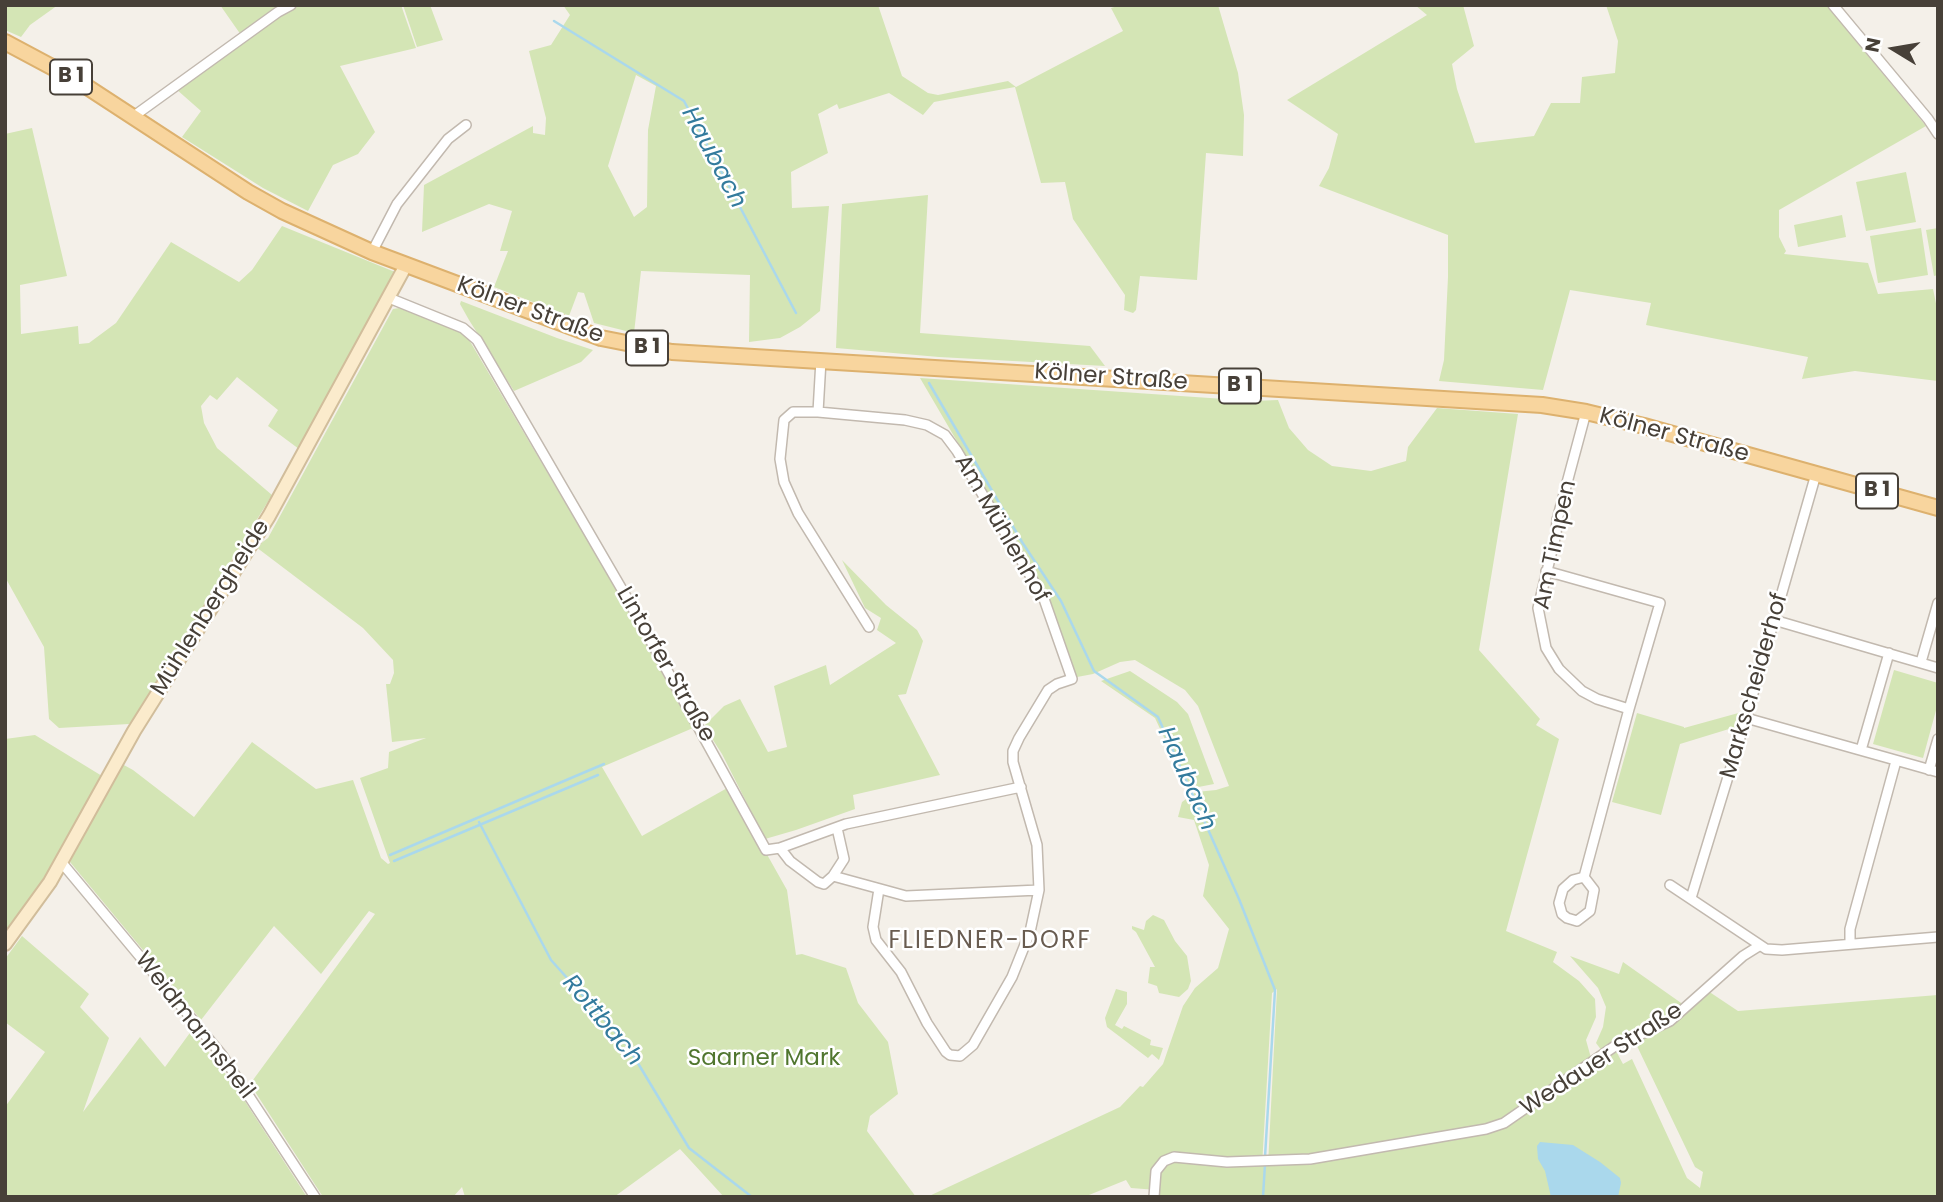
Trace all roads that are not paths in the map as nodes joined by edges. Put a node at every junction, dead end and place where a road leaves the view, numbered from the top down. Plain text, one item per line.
1 (291, 5) edge
2 (1833, 5) edge
3 (5, 42) edge
4 (134, 116) junction
5 (466, 125) dead end
6 (1938, 134) edge
7 (372, 252) junction
8 (406, 265) junction
9 (389, 298) junction
10 (821, 360) junction
11 (818, 412) junction
12 (1586, 412) junction
13 (1816, 474) junction
14 (1938, 508) edge
15 (1546, 571) junction
16 (1938, 603) edge
17 (1774, 620) junction
18 (869, 627) dead end
19 (1889, 653) junction
20 (1921, 662) junction
21 (1938, 668) edge
22 (1629, 709) junction
23 (1746, 718) junction
24 (1938, 739) edge
25 (1861, 750) junction
26 (1896, 761) junction
27 (1933, 771) edge
28 (1021, 787) junction
29 (837, 828) junction
30 (780, 848) junction
31 (62, 863) junction
32 (833, 876) junction
33 (1584, 877) junction
34 (1670, 885) dead end
35 (879, 890) junction
36 (1039, 890) junction
37 (1691, 898) junction
38 (1938, 937) edge
39 (1850, 943) junction
40 (5, 944) edge
41 (1759, 946) junction
42 (315, 1197) edge
43 (1154, 1197) edge

1 - 4 street
2 - 6 street
3 - 4 main road, Kölner Straße / B 1
4 - 7 main road, Kölner Straße / B 1
5 - 7 street
7 - 8 main road, Kölner Straße / B 1
8 - 9 street, Mühlenbergheide
8 - 10 main road, Kölner Straße / B 1
9 - 30 street, Lintorfer Straße
9 - 31 street, Mühlenbergheide
10 - 11 street
10 - 12 main road, Kölner Straße / B 1
11 - 18 street
11 - 28 street, Am Mühlenhof
12 - 13 main road, Kölner Straße / B 1
12 - 15 street, Am Timpen
13 - 14 main road, Kölner Straße / B 1
13 - 17 street, Markscheiderhof
15 - 22 street, Am Timpen
15 - 22 street
16 - 20 street
17 - 19 street
17 - 23 street, Markscheiderhof
19 - 20 street
19 - 25 street
20 - 21 street
22 - 33 street
23 - 25 street
23 - 37 street, Markscheiderhof
24 - 27 street
25 - 26 street
26 - 27 street
26 - 39 street
28 - 29 street
28 - 36 street, Am Mühlenhof
29 - 30 street
29 - 32 street
30 - 32 street
31 - 40 street, Mühlenbergheide
31 - 42 street, Weidmannsheil
32 - 35 street
33 - 33 street
34 - 37 street
35 - 36 street
35 - 36 street, Am Mühlenhof
37 - 41 street
38 - 39 street
39 - 41 street
41 - 43 street, Wedauer Straße

